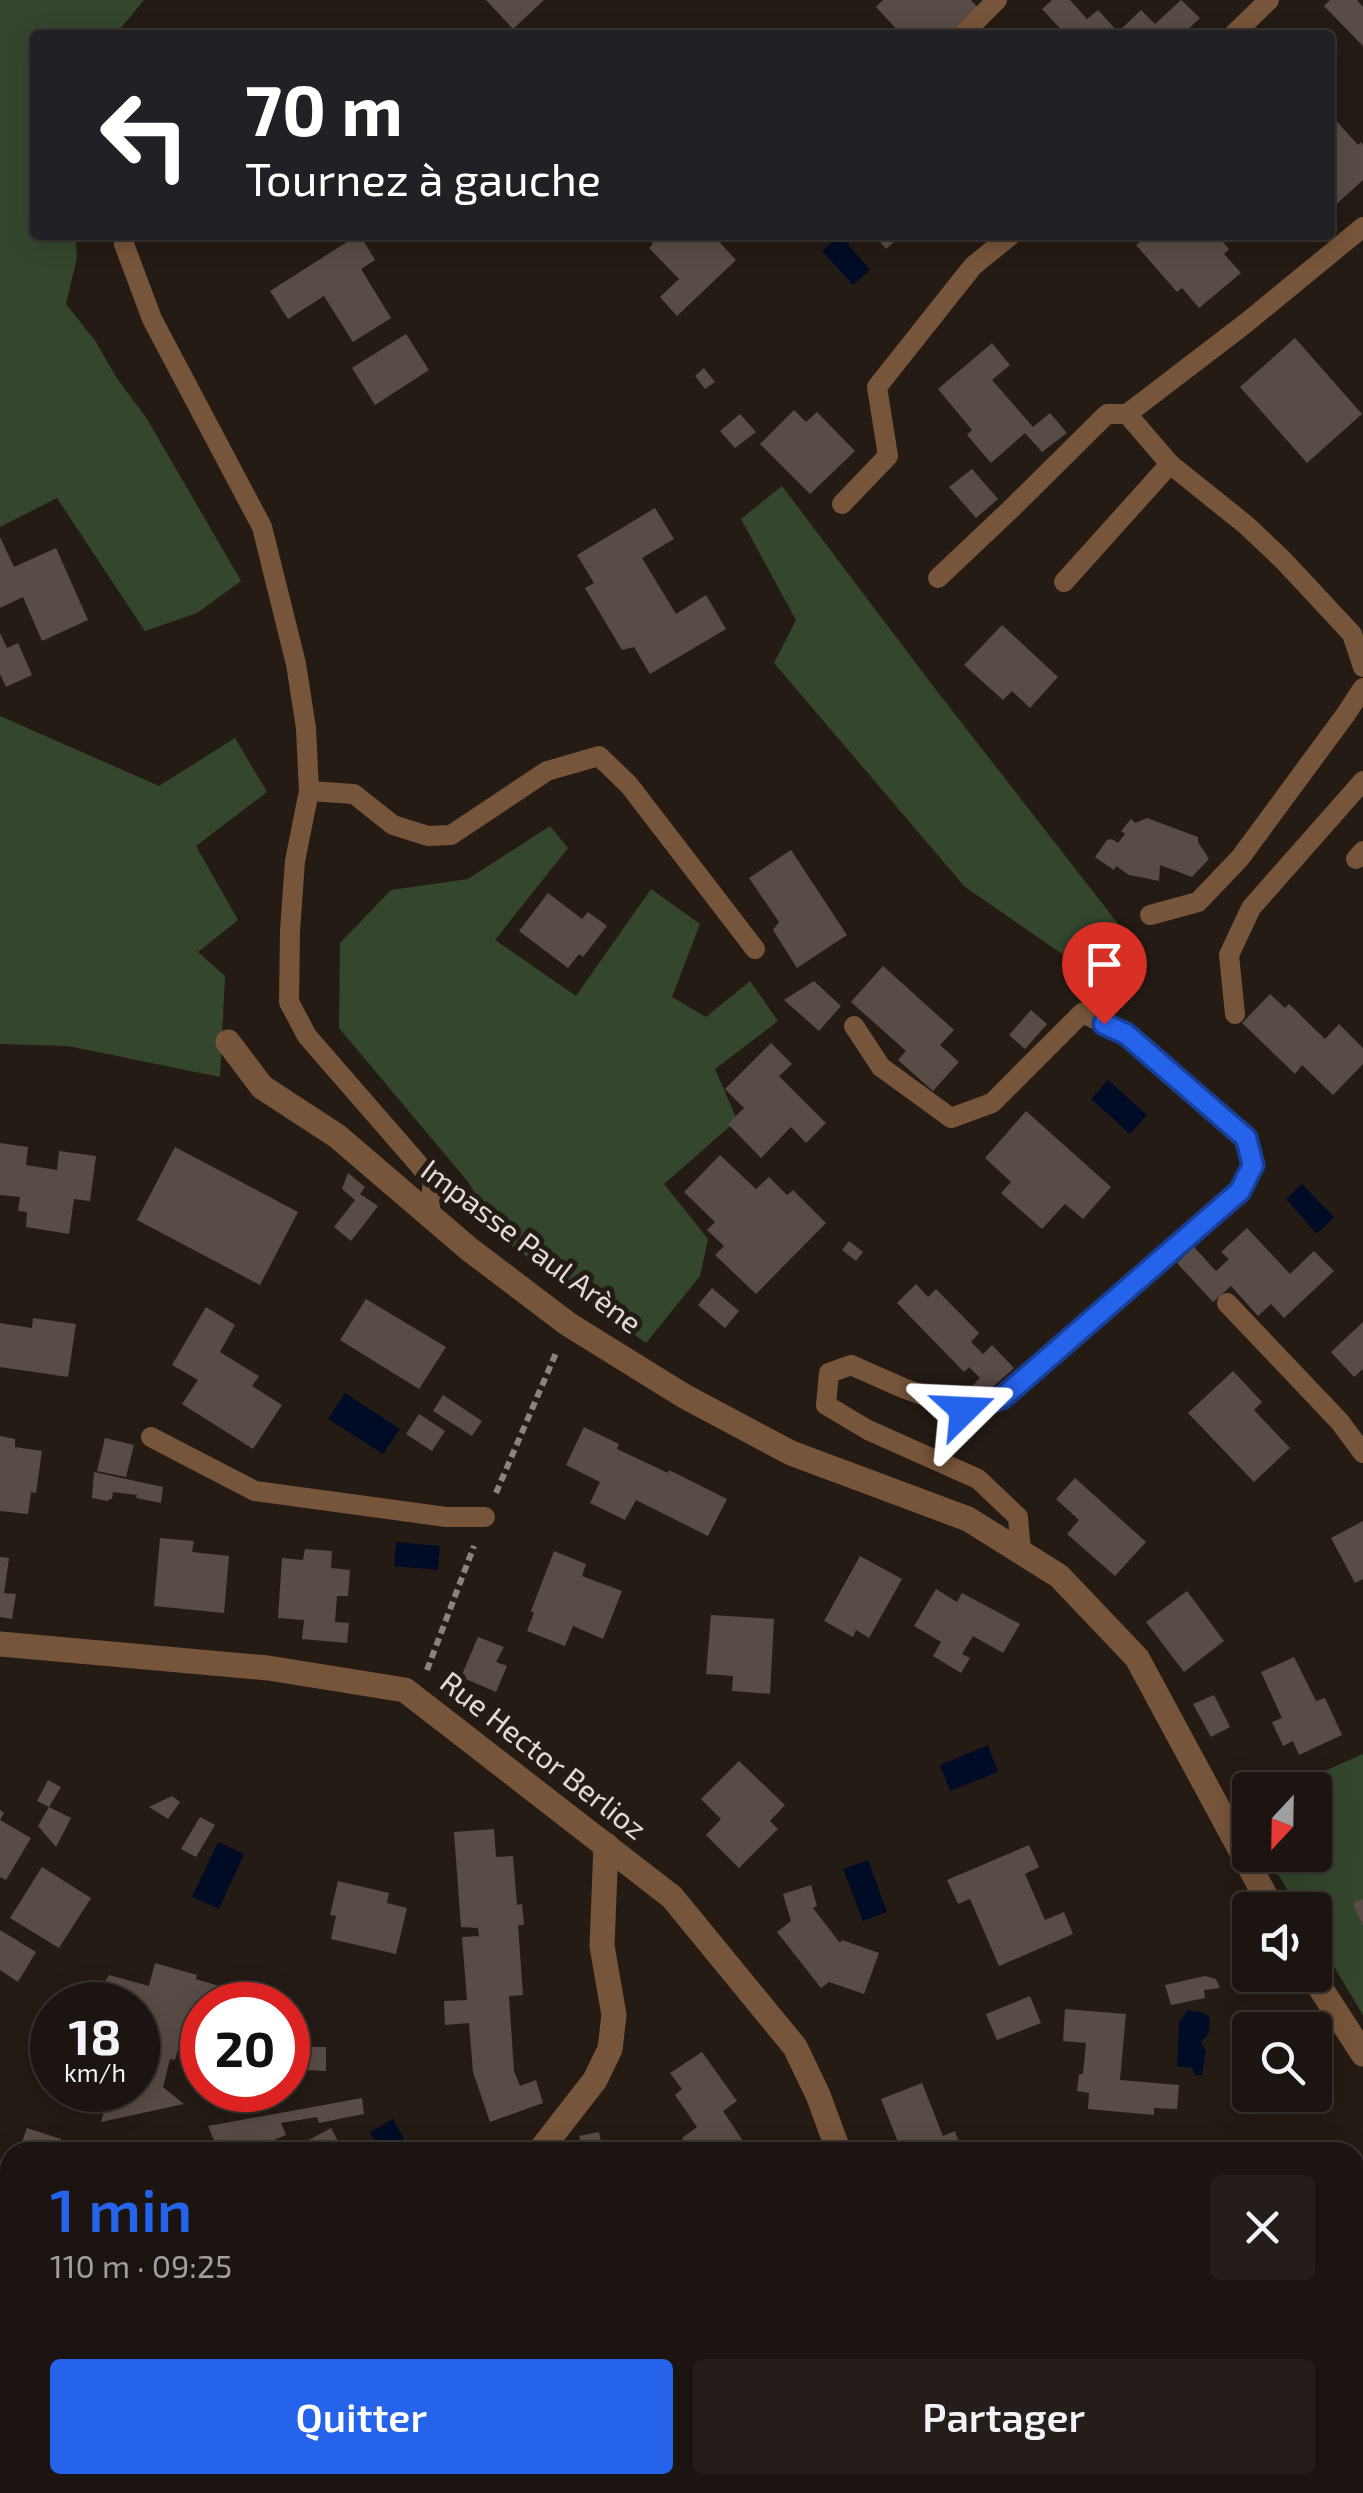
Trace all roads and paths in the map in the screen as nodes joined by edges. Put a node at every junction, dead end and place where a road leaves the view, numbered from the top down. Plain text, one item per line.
1 (997, 0) edge
2 (1269, 0) edge
3 (967, 30) edge
4 (1238, 30) edge
5 (1363, 227) edge
6 (1005, 240) edge
7 (124, 244) dead end
8 (1127, 414) junction
9 (1170, 464) junction
10 (842, 504) dead end
11 (938, 578) dead end
12 (1064, 582) dead end
13 (1363, 667) edge
14 (1363, 688) edge
15 (1363, 781) edge
16 (308, 791) junction
17 (1150, 915) dead end
18 (756, 949) dead end
19 (1236, 1014) dead end
20 (854, 1026) dead end
21 (228, 1042) dead end
22 (429, 1214) junction
23 (1227, 1302) dead end
24 (152, 1436) dead end
25 (1363, 1453) edge
26 (486, 1517) dead end
27 (1021, 1552) junction
28 (0, 1644) edge
29 (606, 1846) junction
30 (1262, 1892) edge
31 (1323, 1992) edge
32 (1363, 2054) edge
33 (547, 2142) edge
34 (836, 2142) edge

1 - 3 lane
2 - 4 lane
5 - 8 lane
6 - 10 lane
7 - 16 lane
8 - 9 lane
8 - 11 lane
9 - 12 lane
9 - 13 lane
14 - 17 lane
15 - 19 lane
16 - 18 lane
16 - 22 lane
20 - 27 lane
21 - 22 street, Impasse Paul Arène
22 - 27 street, Impasse Paul Arène
23 - 25 lane
24 - 26 lane
27 - 30 street, Impasse Paul Arène
28 - 29 street, Rue Hector Berlioz
29 - 33 street
29 - 34 street, Rue Hector Berlioz
31 - 32 street

